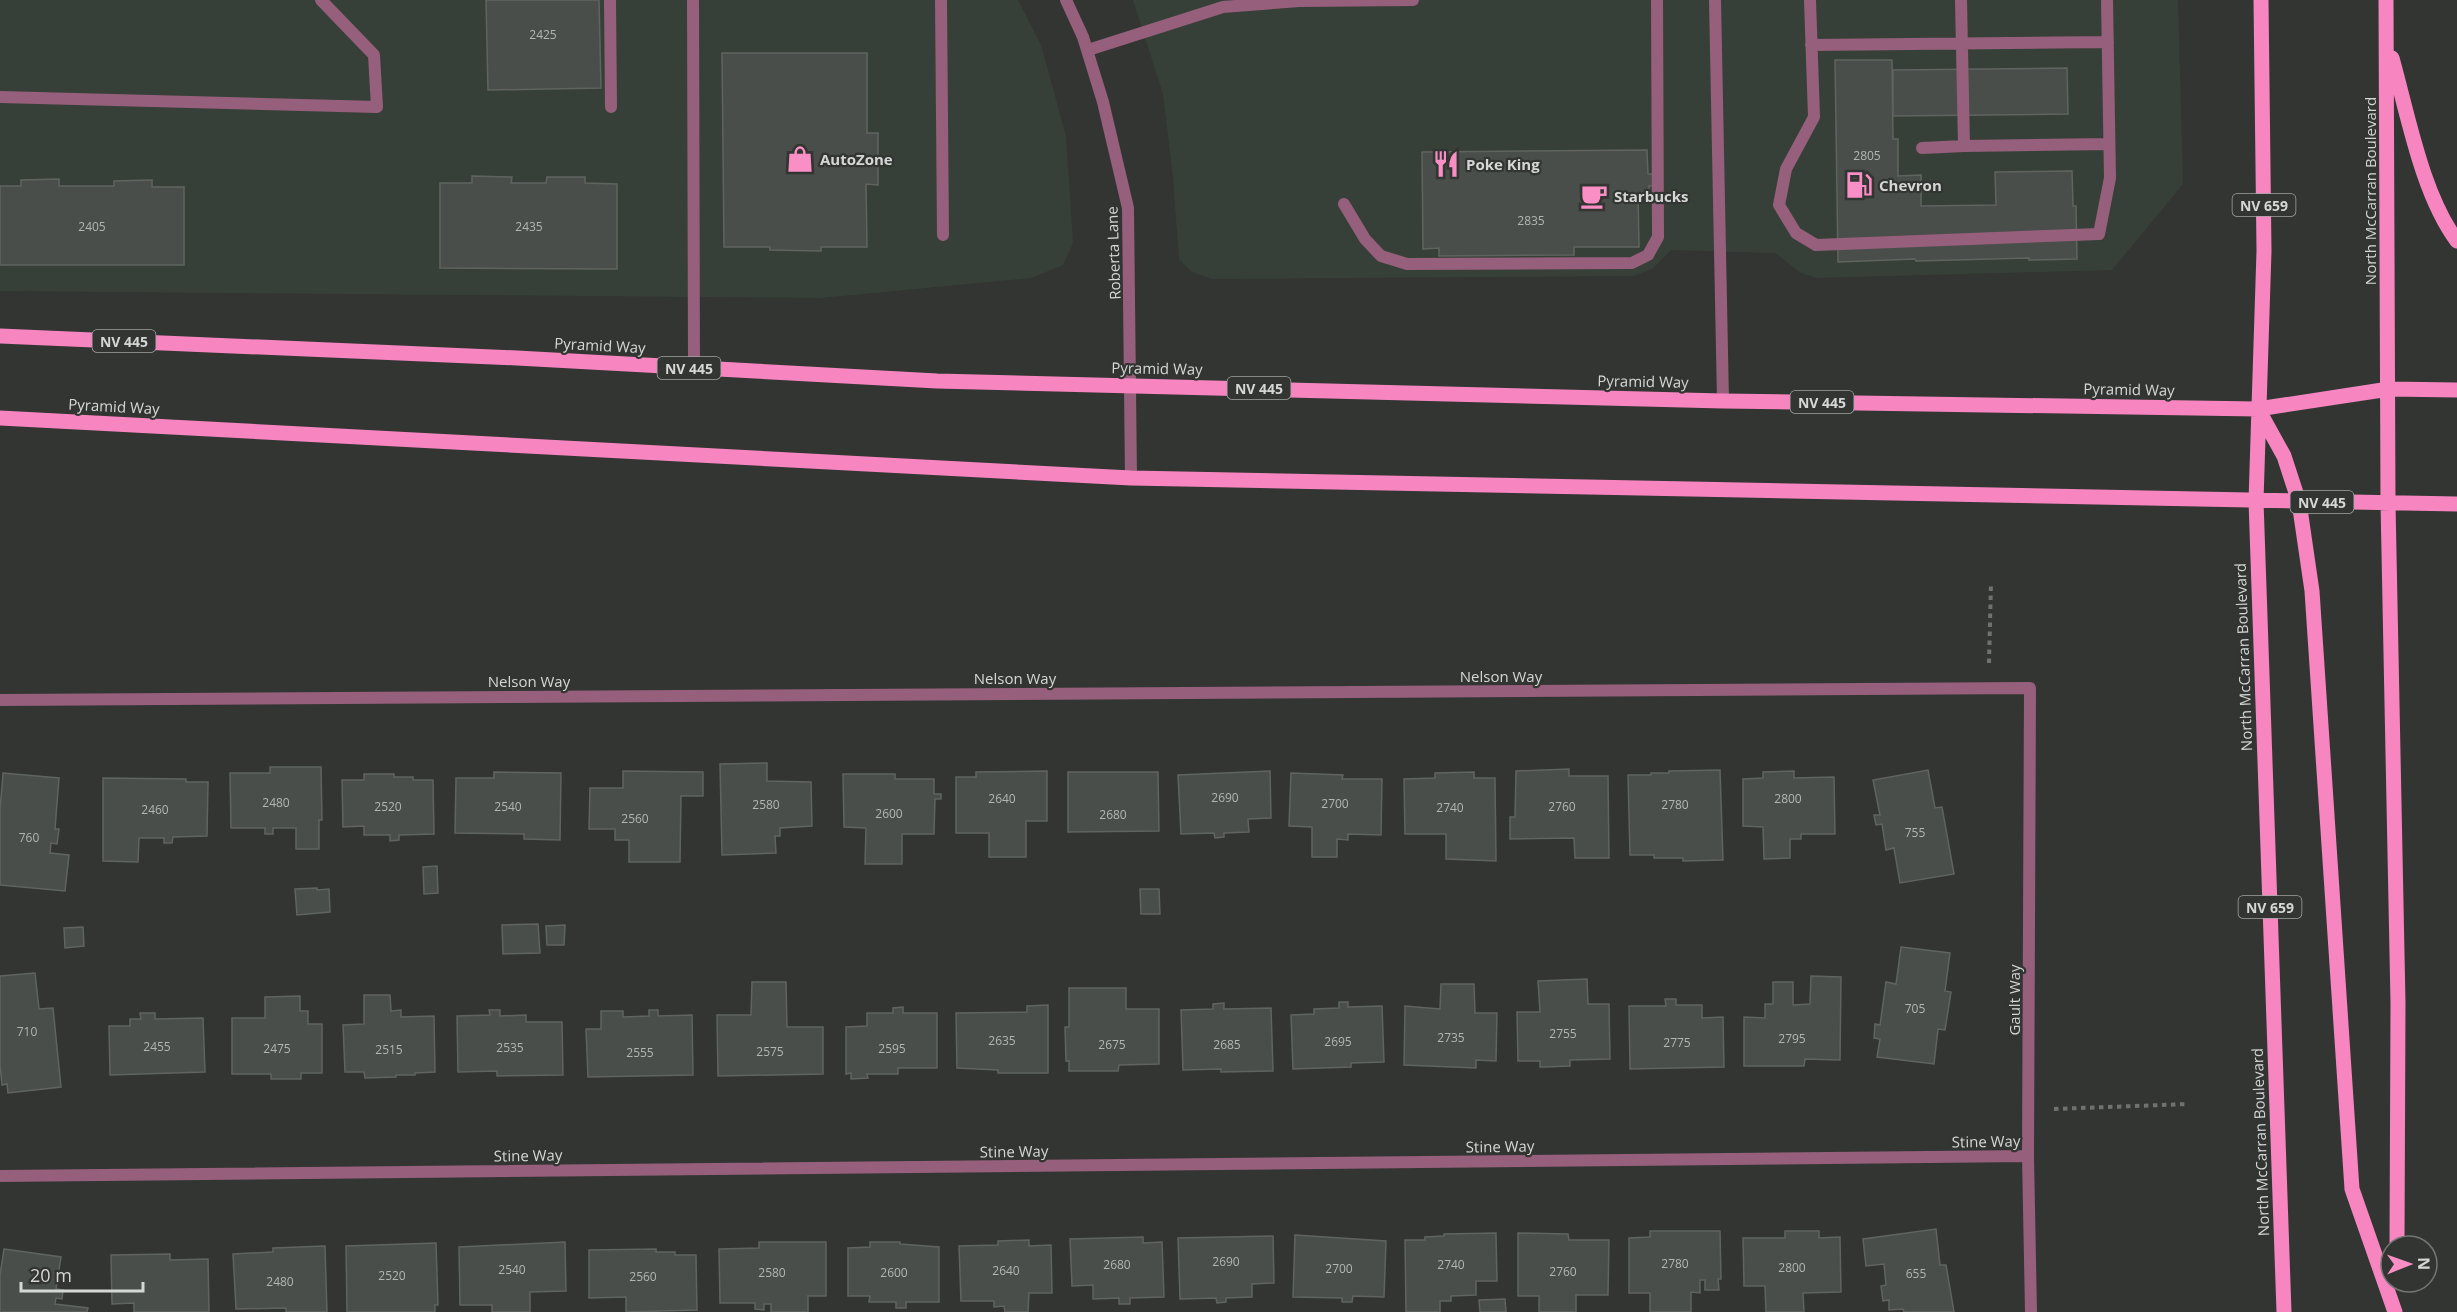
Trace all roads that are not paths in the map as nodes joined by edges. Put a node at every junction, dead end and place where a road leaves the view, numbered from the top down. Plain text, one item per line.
1 (321, 0) edge
2 (610, 0) edge
3 (693, 0) edge
4 (941, 0) edge
5 (1066, 0) edge
6 (1413, 0) edge
7 (1657, 0) edge
8 (1715, 0) edge
9 (1810, 0) edge
10 (1961, 0) edge
11 (2107, 0) edge
12 (2261, 0) edge
13 (2386, 0) edge
14 (2387, 40) junction
15 (1962, 42) junction
16 (2108, 42) junction
17 (1811, 45) junction
18 (1088, 50) junction
19 (0, 97) edge
20 (611, 107) dead end
21 (2109, 144) junction
22 (1964, 146) junction
23 (1922, 148) dead end
24 (1344, 204) dead end
25 (943, 235) dead end
26 (2457, 241) edge
27 (0, 336) edge
28 (694, 368) junction
29 (1131, 385) junction
30 (2389, 388) junction
31 (2457, 390) edge
32 (1723, 401) junction
33 (2258, 409) junction
34 (0, 418) edge
35 (1131, 478) junction
36 (2256, 501) junction
37 (2299, 502) junction
38 (2388, 503) junction
39 (2457, 504) edge
40 (2030, 688) joint
41 (0, 700) edge
42 (2028, 1156) junction
43 (0, 1176) edge
44 (2397, 1234) edge
45 (2396, 1294) edge
46 (2031, 1312) edge
47 (2284, 1312) edge
48 (2396, 1312) edge

1 - 19 street
2 - 20 street
3 - 28 street
4 - 25 street
5 - 18 street, Roberta Lane
6 - 18 street
7 - 24 street
8 - 32 street
9 - 17 street
10 - 15 street
11 - 16 street
12 - 33 main road, North McCarran Boulevard / NV 659
13 - 14 main road, North McCarran Boulevard
14 - 26 main road
14 - 30 main road, North McCarran Boulevard
15 - 16 street
15 - 17 street
15 - 22 street
16 - 21 street
17 - 21 street
18 - 29 street, Roberta Lane
21 - 22 street
22 - 23 street
27 - 28 main road, Pyramid Way / NV 445
28 - 29 main road, Pyramid Way / NV 445
29 - 32 main road, Pyramid Way / NV 445
29 - 35 street, Roberta Lane
30 - 31 main road, Pyramid Way / NV 445
30 - 33 main road, Pyramid Way / NV 445
30 - 38 main road, North McCarran Boulevard
32 - 33 main road, Pyramid Way / NV 445
33 - 36 main road, North McCarran Boulevard / NV 659
33 - 37 main road
34 - 35 main road, Pyramid Way / NV 445
35 - 36 main road, Pyramid Way / NV 445
36 - 37 main road, Pyramid Way / NV 445
36 - 47 main road, North McCarran Boulevard / NV 659
37 - 38 main road, Pyramid Way / NV 445
37 - 48 main road
38 - 39 main road, Pyramid Way / NV 445
38 - 44 main road, North McCarran Boulevard
40 - 41 street, Nelson Way
40 - 42 street, Gault Way
42 - 43 street, Stine Way
42 - 46 street, Gault Way
45 - 48 main road

